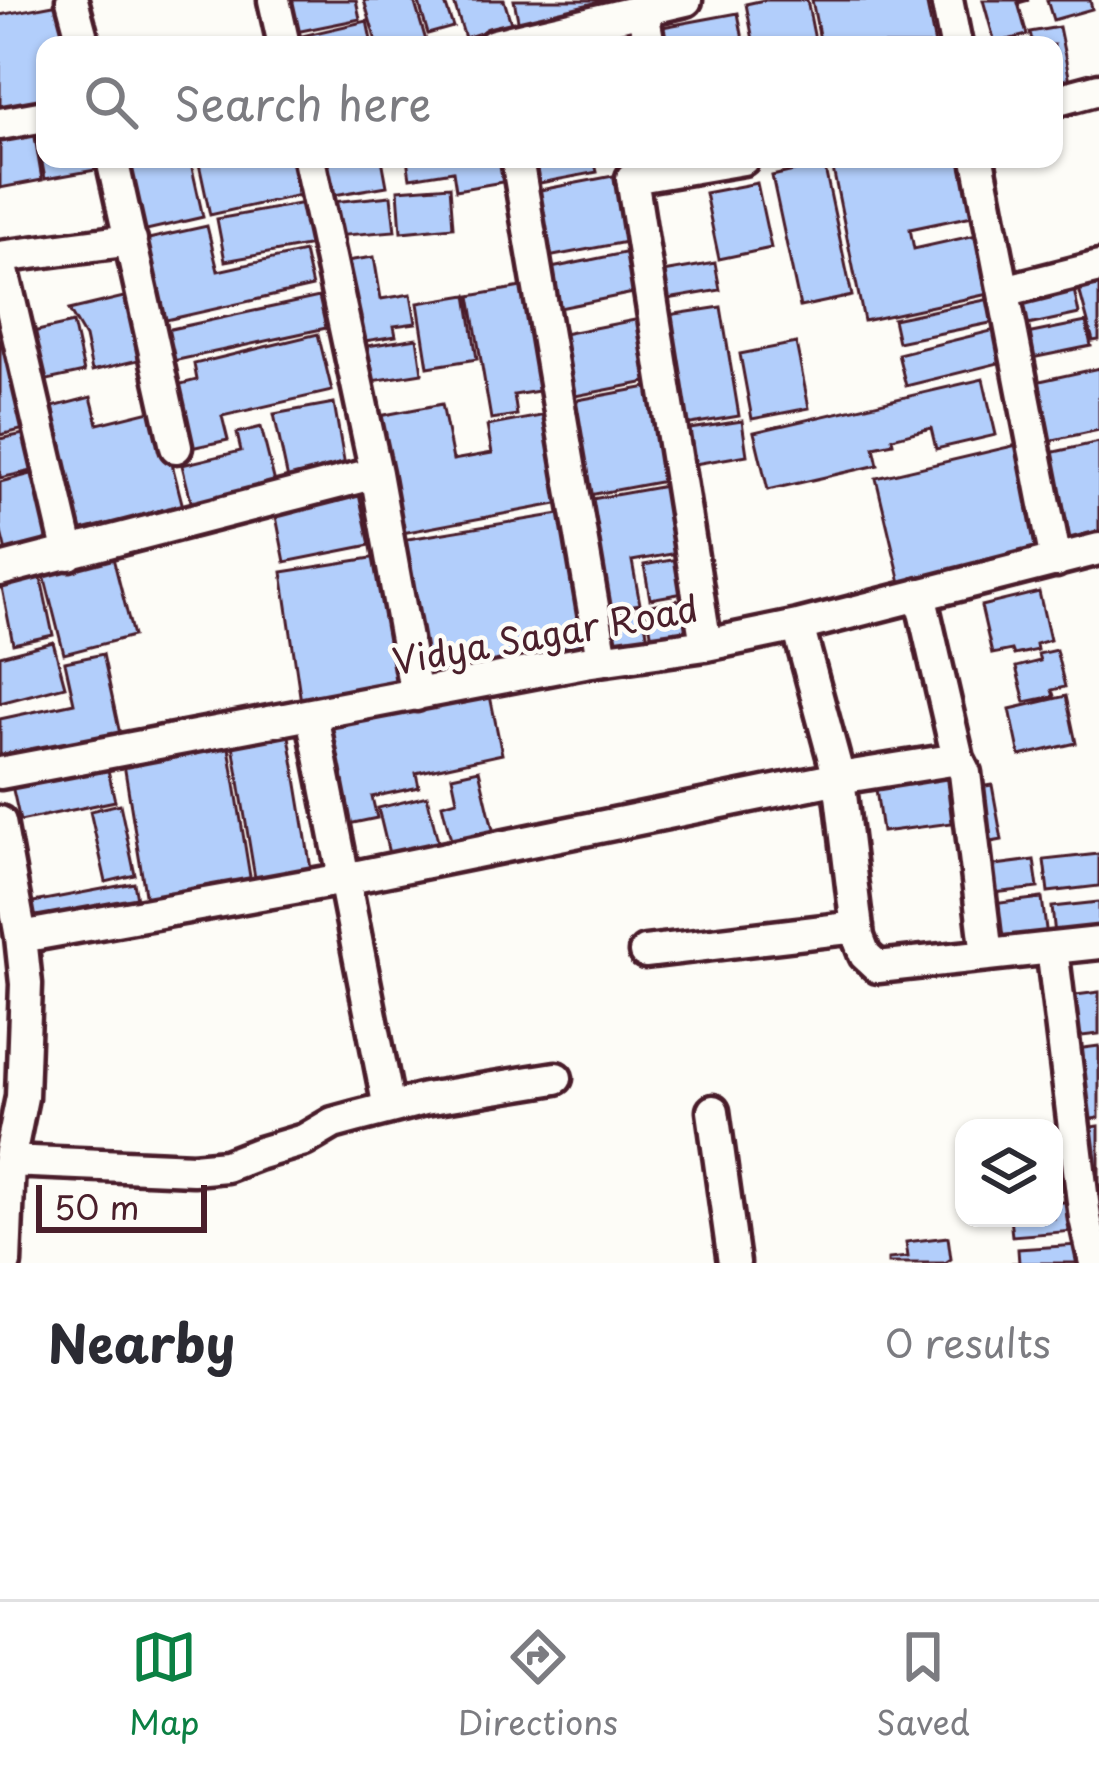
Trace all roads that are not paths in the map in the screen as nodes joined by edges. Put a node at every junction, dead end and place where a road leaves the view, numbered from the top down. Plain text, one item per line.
1 (72, 0) edge
2 (274, 0) edge
3 (686, 0) edge
4 (947, 0) edge
5 (643, 12) junction
6 (82, 36) edge
7 (282, 36) edge
8 (536, 36) edge
9 (647, 36) edge
10 (954, 36) edge
11 (1099, 89) edge
12 (1063, 99) edge
13 (36, 118) edge
14 (0, 124) edge
15 (114, 168) edge
16 (311, 168) edge
17 (519, 168) edge
18 (662, 168) edge
19 (980, 168) edge
20 (130, 240) junction
21 (0, 258) edge
22 (1099, 267) edge
23 (1004, 291) junction
24 (176, 447) dead end
25 (376, 472) junction
26 (1099, 549) edge
27 (69, 554) junction
28 (1056, 561) junction
29 (0, 570) edge
30 (920, 594) junction
31 (798, 626) junction
32 (706, 645) junction
33 (602, 659) junction
34 (416, 695) junction
35 (312, 715) junction
36 (958, 759) junction
37 (0, 773) edge
38 (839, 778) junction
39 (0, 822) edge
40 (344, 880) junction
41 (856, 927) junction
42 (21, 937) junction
43 (1099, 943) edge
44 (1052, 948) junction
45 (645, 952) dead end
46 (987, 955) junction
47 (13, 987) edge
48 (556, 1078) dead end
49 (389, 1108) junction
50 (713, 1111) dead end
51 (9, 1161) junction
52 (1092, 1216) edge
53 (7, 1261) edge
54 (734, 1263) edge
55 (1095, 1263) edge

1 - 6 street
2 - 7 street
3 - 5 street
4 - 10 street
5 - 8 street
5 - 9 street
11 - 12 street
13 - 14 street
15 - 20 street
16 - 25 street
17 - 33 street
18 - 32 street
19 - 23 street
20 - 21 street
20 - 24 street
21 - 27 street
22 - 23 street
23 - 28 street
25 - 27 street
25 - 34 street
26 - 28 street, Vidya Sagar Road
27 - 29 street
28 - 30 street, Vidya Sagar Road
30 - 31 street, Vidya Sagar Road
30 - 36 street
31 - 32 street, Vidya Sagar Road
31 - 38 street
32 - 33 street, Vidya Sagar Road
33 - 34 street, Vidya Sagar Road
34 - 35 street, Vidya Sagar Road
35 - 37 street, Vidya Sagar Road
35 - 40 street
36 - 38 street
36 - 46 street
38 - 40 street
38 - 41 street
39 - 42 street
40 - 42 street
40 - 49 street
41 - 45 street
41 - 46 street
42 - 47 street
43 - 44 street
44 - 46 street
44 - 52 street
47 - 51 street
48 - 49 street
49 - 51 street
50 - 54 street
51 - 53 street
52 - 55 street

